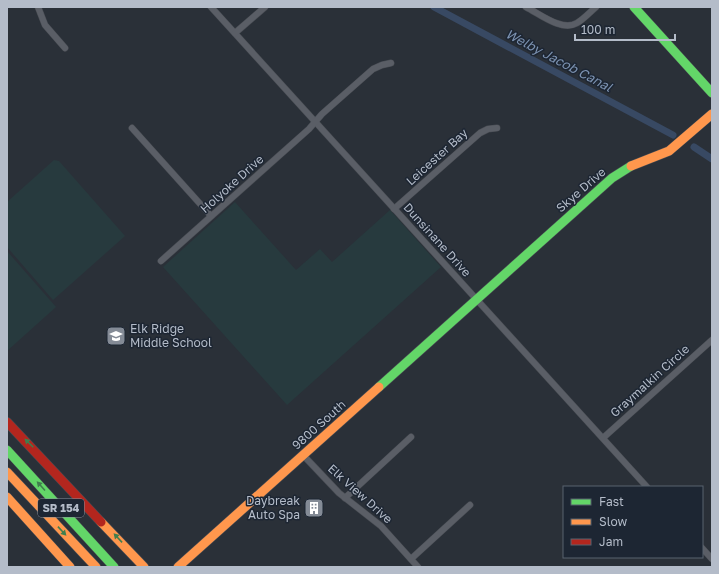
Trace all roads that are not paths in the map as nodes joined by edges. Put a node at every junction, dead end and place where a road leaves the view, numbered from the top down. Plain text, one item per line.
1 (38, 7) edge
2 (211, 7) edge
3 (265, 7) edge
4 (526, 7) edge
5 (596, 7) edge
6 (634, 7) edge
7 (235, 34) junction
8 (64, 48) dead end
9 (391, 63) dead end
10 (712, 93) edge
11 (712, 114) edge
12 (316, 122) junction
13 (132, 128) dead end
14 (497, 128) dead end
15 (394, 209) junction
16 (212, 216) junction
17 (161, 261) dead end
18 (476, 300) junction
19 (712, 340) edge
20 (7, 422) edge
21 (410, 437) dead end
22 (603, 438) junction
23 (7, 450) edge
24 (303, 456) junction
25 (7, 472) edge
26 (646, 486) edge
27 (7, 497) edge
28 (345, 498) junction
29 (470, 505) dead end
30 (703, 549) edge
31 (411, 559) junction
32 (712, 559) edge
33 (70, 567) edge
34 (96, 567) edge
35 (114, 567) edge
36 (144, 567) edge
37 (178, 567) edge
38 (418, 567) edge

1 - 8 street
2 - 7 street, Dunsinane Drive
3 - 7 street
4 - 5 street
6 - 10 main road
7 - 12 street, Dunsinane Drive
9 - 12 street, Holyoke Drive
11 - 18 main road, Skye Drive
12 - 15 street, Dunsinane Drive
12 - 16 street, Holyoke Drive
13 - 16 street
14 - 15 street, Leicester Bay
15 - 18 street, Dunsinane Drive
16 - 17 street, Holyoke Drive
18 - 22 street, Dunsinane Drive
18 - 24 main road, 9800 South
19 - 22 street, Graymalkin Circle
36 -> 20 main road
21 - 28 street
22 - 26 street, Dunsinane Drive
35 -> 23 main road, SR 154
24 - 28 street, Elk View Drive
24 - 37 main road, 9800 South
25 -> 34 main road, SR 154
27 - 33 main road
28 - 31 street, Elk View Drive
29 - 31 street
30 - 32 street
31 - 38 street, Elk View Drive

